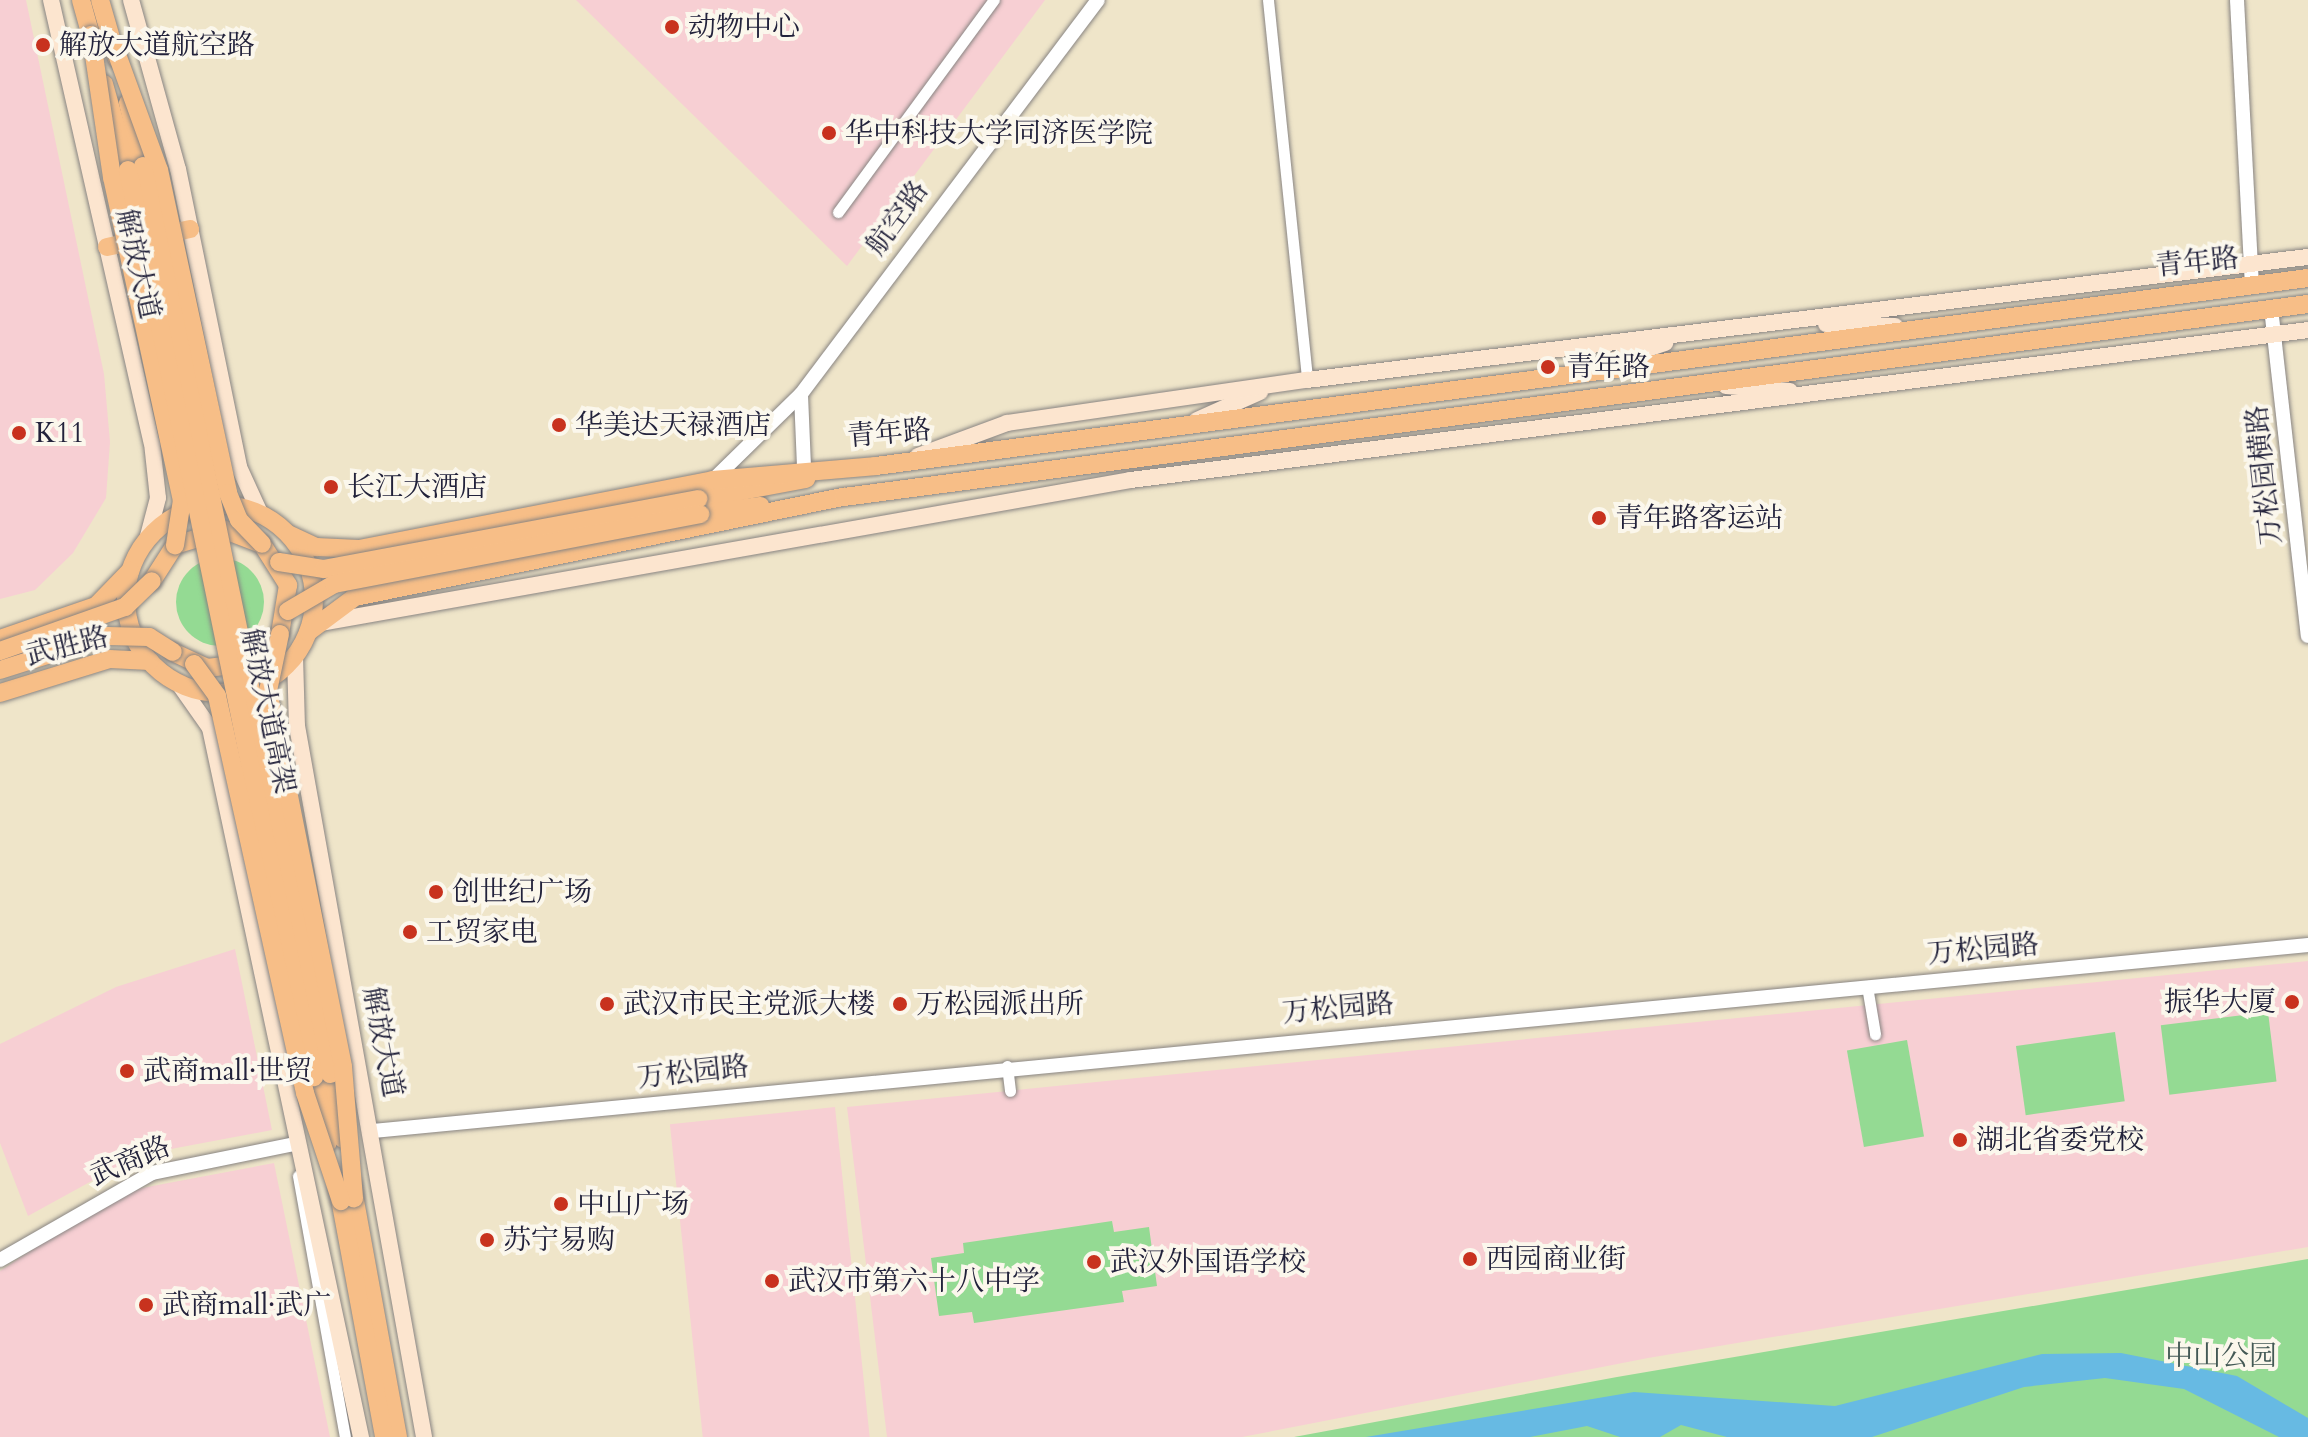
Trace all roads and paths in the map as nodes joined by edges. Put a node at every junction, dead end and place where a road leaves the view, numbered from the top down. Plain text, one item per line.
1 (51, 0) edge
2 (81, 0) edge
3 (100, 0) edge
4 (131, 0) edge
5 (994, 0) edge
6 (1098, 0) edge
7 (1268, 0) edge
8 (2237, 0) edge
9 (91, 35) junction
10 (114, 46) junction
11 (838, 212) dead end
12 (190, 229) junction
13 (107, 247) junction
14 (2308, 257) edge
15 (2251, 264) junction
16 (2308, 278) edge
17 (2252, 284) junction
18 (2308, 304) edge
19 (2271, 308) junction
20 (1777, 322) junction
21 (1925, 327) junction
22 (2308, 330) edge
23 (1697, 332) junction
24 (2274, 335) junction
25 (1578, 372) junction
26 (1307, 380) junction
27 (1279, 384) junction
28 (1704, 384) junction
29 (1825, 393) junction
30 (801, 394) junction
31 (1188, 424) junction
32 (899, 463) junction
33 (876, 466) junction
34 (804, 467) junction
35 (1029, 471) junction
36 (1149, 478) junction
37 (713, 480) junction
38 (844, 497) junction
39 (699, 506) junction
40 (260, 513) junction
41 (290, 535) junction
42 (147, 540) junction
43 (262, 544) junction
44 (175, 545) junction
45 (279, 562) junction
46 (131, 568) junction
47 (288, 611) junction
48 (312, 628) junction
49 (280, 634) junction
50 (2308, 636) edge
51 (0, 639) edge
52 (0, 651) edge
53 (295, 656) junction
54 (150, 661) junction
55 (194, 664) junction
56 (0, 670) edge
57 (179, 684) junction
58 (0, 693) edge
59 (2308, 945) edge
60 (1867, 986) junction
61 (1875, 1034) dead end
62 (1007, 1066) junction
63 (1010, 1091) dead end
64 (373, 1131) junction
65 (295, 1144) junction
66 (348, 1200) junction
67 (0, 1260) edge
68 (345, 1437) edge
69 (361, 1437) edge
70 (384, 1437) edge
71 (398, 1437) edge
72 (424, 1437) edge

1 - 13 main road, 解放大道
2 - 9 main road, 解放大道高架
3 - 10 main road, 解放大道高架
4 - 12 main road, 解放大道
5 - 11 street
6 - 30 street, 航空路
7 - 26 street
8 - 15 street
9 - 44 main road, bridge
9 - 66 main road, 解放大道高架, bridge
10 - 43 main road, bridge
10 - 66 main road, 解放大道高架, bridge
12 - 13 main road
12 - 40 main road, 解放大道
13 - 42 main road, 解放大道
14 - 15 main road
15 - 17 street
15 - 20 main road
16 - 17 main road, 青年路
17 - 21 main road, 青年路
18 - 19 main road, 青年路
19 - 24 street, 万松园横路
19 - 28 main road, 青年路
20 - 21 main road
20 - 23 main road
21 - 25 main road, 青年路
22 - 24 main road
23 - 25 main road
23 - 26 main road
24 - 29 main road
24 - 50 street, 万松园横路
25 - 31 main road, 青年路
26 - 27 main road
27 - 31 main road
27 - 32 main road
28 - 29 main road
28 - 35 main road, 青年路
29 - 36 main road
30 - 34 street
30 - 37 street, 航空路
31 - 32 main road, 青年路
32 - 33 main road, 青年路
33 - 34 main road, 青年路
33 - 39 main road
34 - 37 main road, 青年路
35 - 36 main road
35 - 38 main road, 青年路
36 - 48 main road
37 - 41 main road, 青年路
38 - 39 main road
38 - 48 main road, 青年路
39 - 45 main road, bridge
39 - 47 main road, bridge
40 - 41 main road
40 - 42 main road
41 - 48 main road
42 - 46 main road
43 - 44 main road, bridge
43 - 45 main road
44 - 52 main road, bridge
45 - 47 main road
46 - 51 main road, 武胜路
46 - 54 main road
47 - 49 main road
48 - 53 main road
49 - 55 main road, bridge
49 - 66 main road, bridge
53 - 57 main road
53 - 64 main road, 解放大道
54 - 57 main road
54 - 58 main road, 武胜路
55 - 56 main road, bridge
55 - 66 main road, bridge
57 - 65 main road
59 - 60 street, 万松园路
60 - 61 street
60 - 62 street, 万松园路
62 - 63 street
62 - 64 street, 万松园路
64 - 72 main road, 解放大道
65 - 67 street, 武商路
65 - 68 street
65 - 69 main road
66 - 70 main road, 解放大道高架
66 - 71 main road, 解放大道高架

